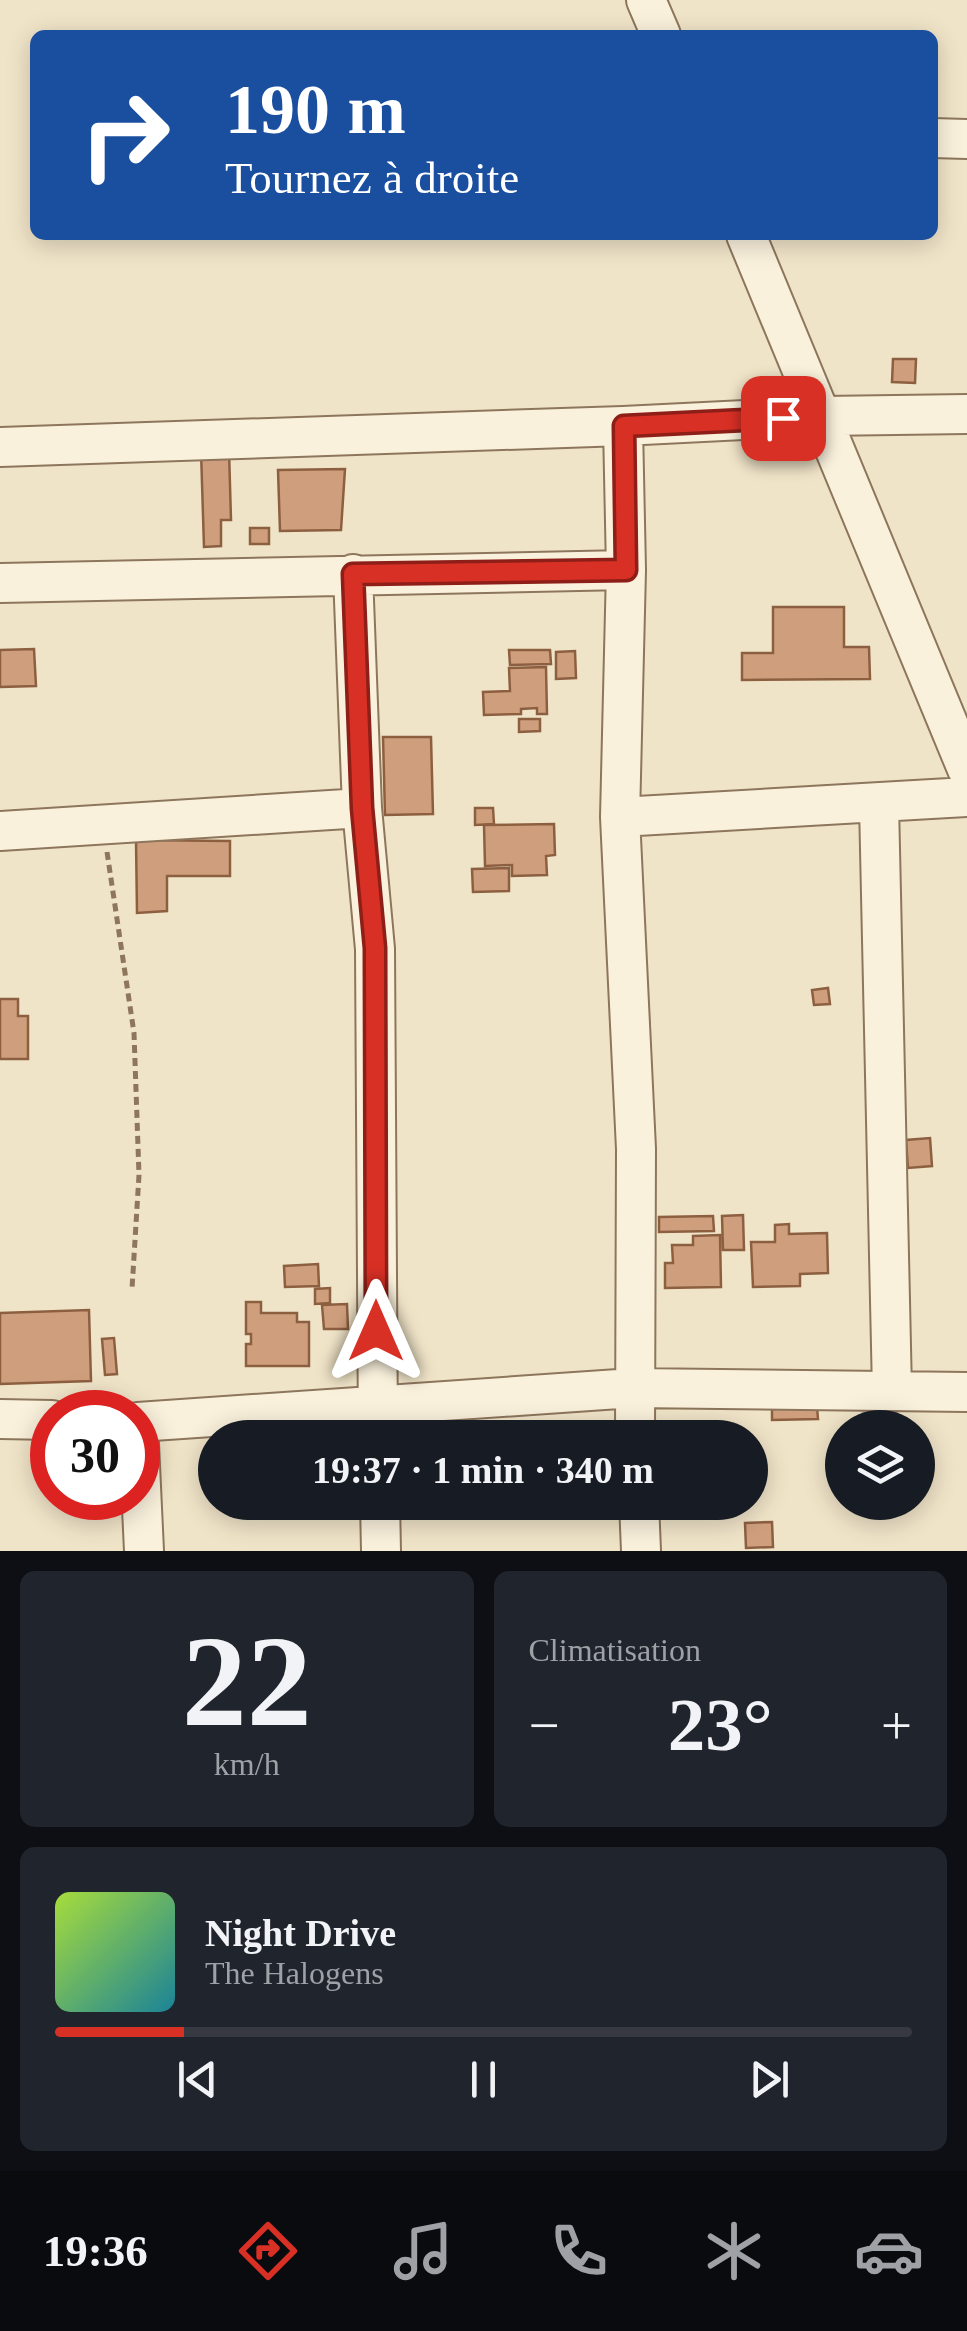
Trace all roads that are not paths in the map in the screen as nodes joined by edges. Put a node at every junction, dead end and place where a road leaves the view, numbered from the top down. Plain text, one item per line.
1 (646, 0) edge
2 (659, 30) edge
3 (938, 138) edge
4 (967, 138) edge
5 (748, 240) edge
6 (967, 414) edge
7 (823, 416) junction
8 (624, 426) junction
9 (0, 447) edge
10 (626, 570) junction
11 (353, 574) junction
12 (0, 582) edge
13 (967, 768) edge
14 (967, 797) edge
15 (880, 804) junction
16 (362, 808) junction
17 (620, 817) junction
18 (0, 831) edge
19 (633, 1388) junction
20 (892, 1391) junction
21 (967, 1392) edge
22 (0, 1419) edge
23 (30, 1420) edge
24 (377, 1420) edge
25 (392, 1420) edge
26 (635, 1420) edge
27 (160, 1422) edge
28 (198, 1422) edge
29 (143, 1520) edge
30 (380, 1520) edge
31 (639, 1520) edge
32 (144, 1551) edge
33 (381, 1551) edge
34 (641, 1551) edge

1 - 2 street
3 - 4 street
5 - 7 street
6 - 7 street
7 - 8 street
7 - 13 street
8 - 9 street
8 - 10 street
10 - 11 street
10 - 17 street
11 - 12 street
11 - 16 street
14 - 15 street
15 - 17 street
15 - 20 street
16 - 18 street
16 - 24 street
17 - 19 street
19 - 20 street
19 - 25 street
19 - 26 street
20 - 21 street
22 - 23 street
27 - 28 street
29 - 32 street
30 - 33 street
31 - 34 street

